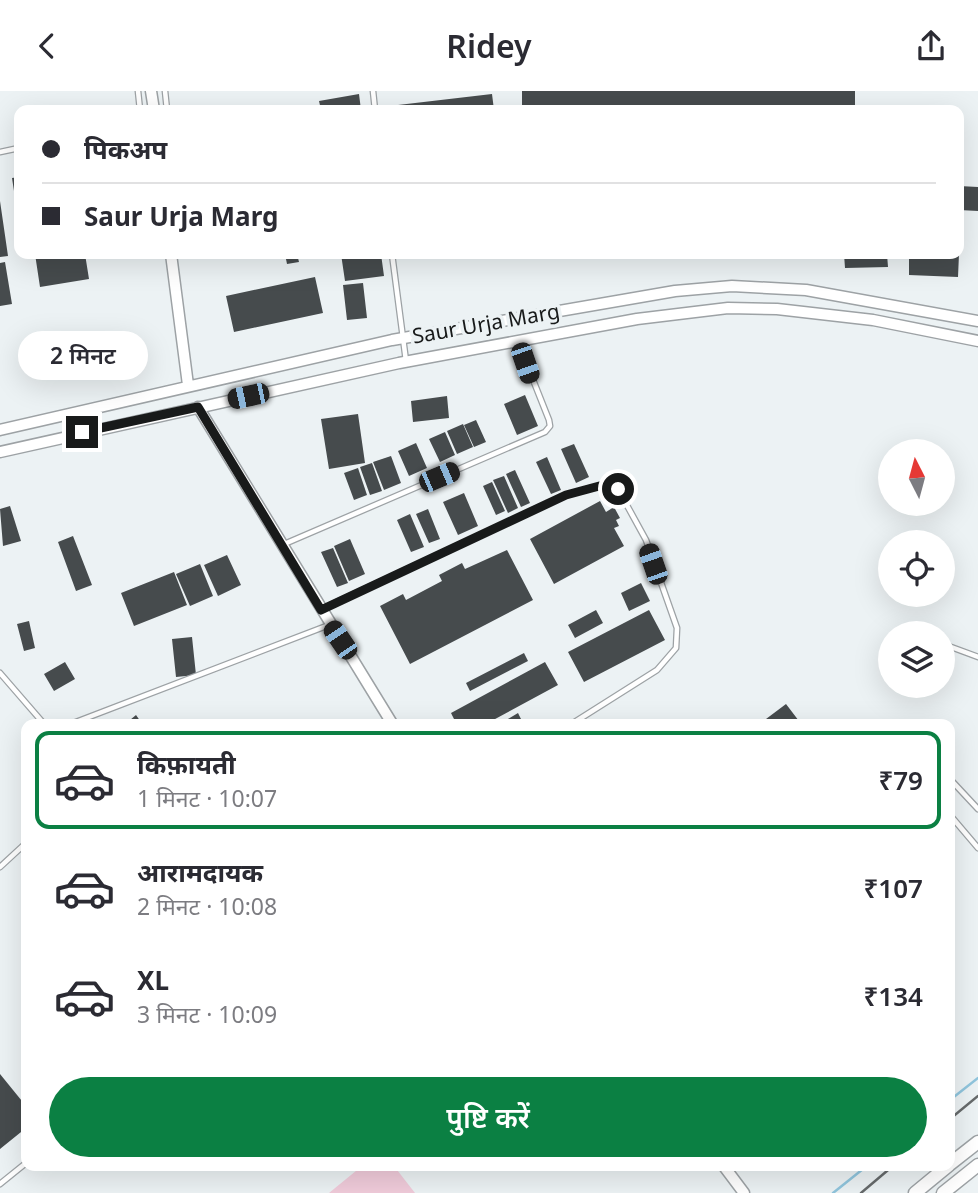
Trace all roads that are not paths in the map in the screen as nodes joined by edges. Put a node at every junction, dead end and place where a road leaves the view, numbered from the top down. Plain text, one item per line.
1 (172, 259) edge
2 (393, 259) edge
3 (777, 288) junction
4 (777, 309) junction
5 (978, 321) edge
6 (403, 339) junction
7 (518, 341) junction
8 (978, 341) edge
9 (406, 362) junction
10 (188, 385) junction
11 (198, 407) junction
12 (0, 431) edge
13 (0, 452) edge
14 (282, 545) junction
15 (321, 610) junction
16 (330, 624) junction
17 (955, 648) edge
18 (978, 657) edge
19 (0, 673) edge
20 (40, 719) edge
21 (84, 719) edge
22 (389, 719) edge
23 (579, 719) edge
24 (955, 784) edge
25 (978, 809) edge
26 (955, 821) edge
27 (21, 848) edge
28 (978, 848) edge
29 (0, 867) edge
30 (978, 1142) edge
31 (955, 1161) edge
32 (978, 1165) edge
33 (21, 1167) edge
34 (728, 1171) edge
35 (942, 1171) edge
36 (0, 1184) edge
37 (744, 1193) edge
38 (915, 1193) edge
39 (943, 1193) edge

1 - 10 street
2 - 6 lane
3 - 4 street
3 - 5 street, Saur Urja Marg
3 - 6 street, Saur Urja Marg
4 - 7 street, Saur Urja Marg
4 - 8 street, Saur Urja Marg
6 - 9 lane
6 - 10 street, Saur Urja Marg
7 - 9 street, Saur Urja Marg
7 - 14 lane
9 - 11 street, Saur Urja Marg
10 - 12 street, Saur Urja Marg
11 - 13 street, Saur Urja Marg
11 - 14 street
14 - 15 street
15 - 16 street
15 - 23 lane
16 - 21 lane
16 - 22 street
17 - 18 lane
19 - 20 lane
24 - 25 lane
26 - 28 lane
27 - 29 lane
30 - 31 main road
32 - 39 main road
33 - 36 lane
34 - 37 street
35 - 38 main road

